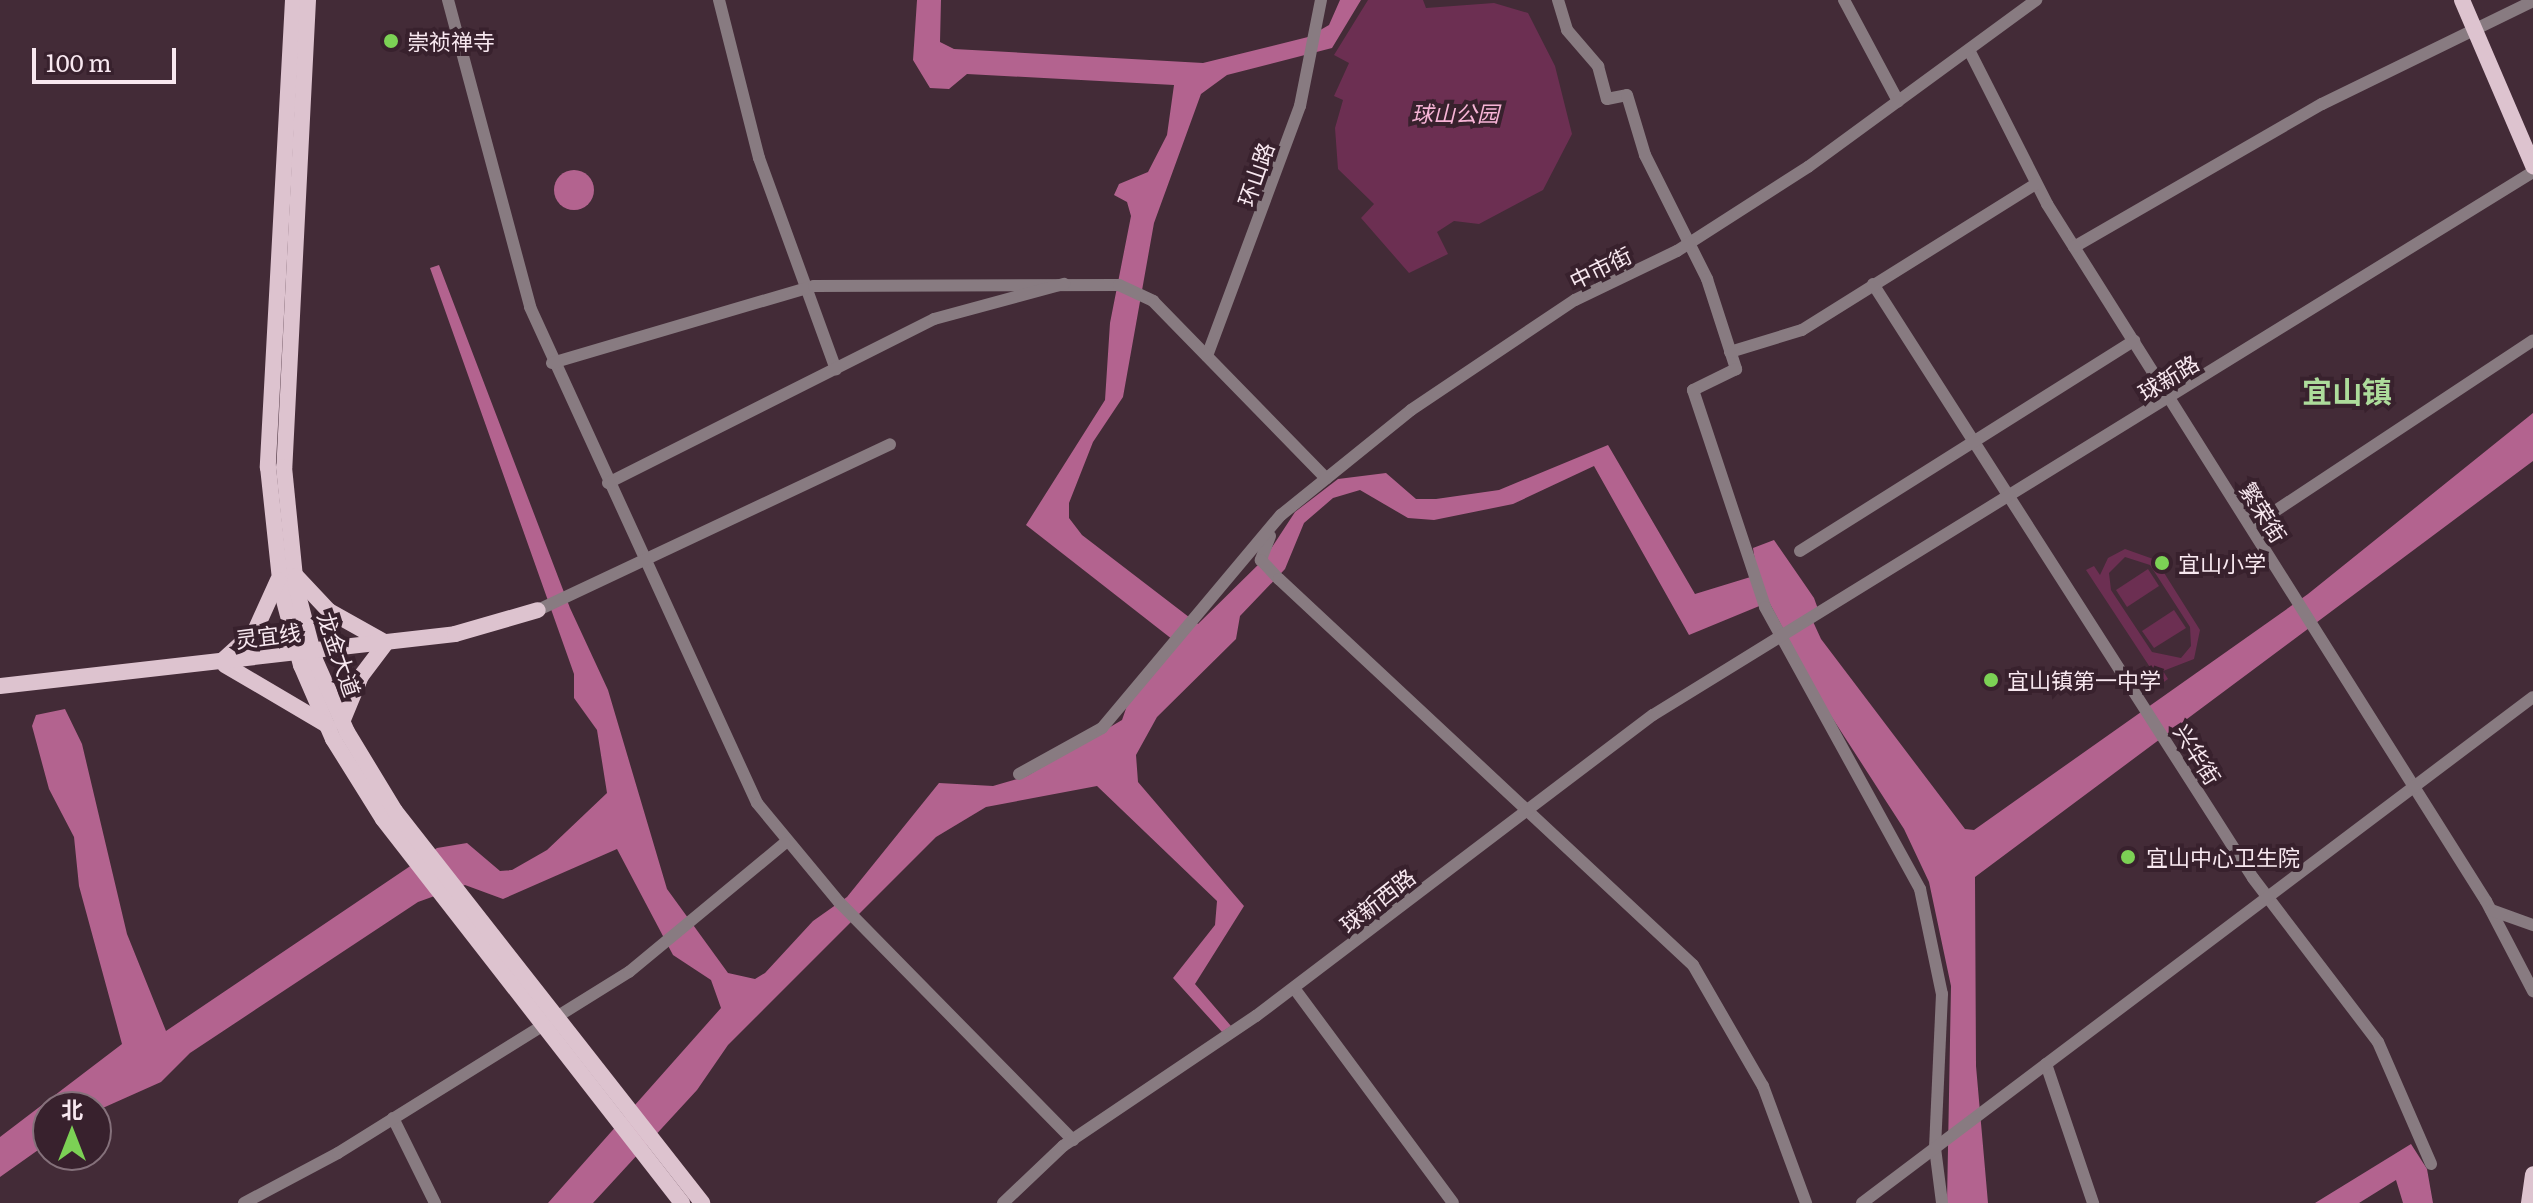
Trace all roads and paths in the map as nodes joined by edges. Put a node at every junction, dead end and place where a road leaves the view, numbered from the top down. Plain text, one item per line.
1 (293, 0) edge
2 (308, 0) edge
3 (448, 0) edge
4 (719, 0) edge
5 (1321, 0) edge
6 (1558, 0) edge
7 (1844, 0) edge
8 (2036, 0) edge
9 (2462, 0) edge
10 (2533, 1) edge
11 (2473, 26) junction
12 (1969, 50) junction
13 (1898, 101) junction
14 (2533, 169) edge
15 (2036, 184) junction
16 (1690, 243) junction
17 (2074, 247) junction
18 (1071, 281) junction
19 (1873, 284) junction
20 (806, 287) junction
21 (2533, 340) edge
22 (2134, 341) junction
23 (1730, 352) junction
24 (1207, 356) junction
25 (552, 363) junction
26 (836, 369) junction
27 (2171, 399) junction
28 (1974, 442) junction
29 (890, 444) dead end
30 (1326, 478) junction
31 (608, 483) junction
32 (2011, 498) junction
33 (1298, 502) junction
34 (2251, 527) junction
35 (1800, 551) dead end
36 (644, 561) junction
37 (286, 573) junction
38 (538, 610) joint
39 (1782, 640) junction
40 (386, 643) junction
41 (305, 653) junction
42 (220, 663) junction
43 (0, 686) edge
44 (2533, 697) edge
45 (334, 723) junction
46 (1019, 774) dead end
47 (2412, 787) junction
48 (1525, 811) junction
49 (785, 843) junction
50 (2266, 897) junction
51 (2491, 910) junction
52 (2533, 925) edge
53 (1294, 988) junction
54 (2533, 991) edge
55 (550, 1022) junction
56 (2046, 1064) junction
57 (393, 1118) junction
58 (1073, 1140) junction
59 (1940, 1145) junction
60 (2431, 1164) dead end
61 (669, 1174) junction
62 (2533, 1174) edge
63 (244, 1203) edge
64 (435, 1203) edge
65 (682, 1203) edge
66 (702, 1203) edge
67 (1003, 1203) edge
68 (1453, 1203) edge
69 (1806, 1203) edge
70 (1862, 1203) edge
71 (1942, 1203) edge
72 (2093, 1203) edge
73 (2529, 1203) edge

1 - 37 main road, 龙金大道
2 - 37 main road, 龙金大道
3 - 25 street
4 - 20 street
5 - 24 street, 环山路
6 - 16 street
7 - 13 street
8 - 12 street, 中市街
9 - 11 main road
10 - 11 street
11 - 14 main road
11 - 17 street
12 - 13 street, 中市街
12 - 15 street, 繁荣街
13 - 16 street, 中市街
14 - 27 street, 球新路
15 - 17 street, 繁荣街
15 - 19 street
16 - 23 street
16 - 30 street, 中市街
17 - 22 street, 繁荣街
18 - 20 street
18 - 24 street
18 - 26 street
19 - 23 street
19 - 28 street, 兴华街
20 - 25 street
20 - 26 street
21 - 34 street
22 - 27 street, 繁荣街
22 - 28 street
23 - 39 street
24 - 30 street
25 - 31 street
26 - 31 street
27 - 32 street, 球新路
27 - 34 street, 繁荣街
28 - 32 street, 兴华街
28 - 35 street
29 - 36 street
30 - 33 street, 中市街
31 - 36 street
32 - 39 street, 球新路
32 - 50 street, 兴华街
33 - 46 street
33 - 48 street
34 - 47 street, 繁荣街
36 - 38 street
36 - 49 street
37 - 40 main road
37 - 41 main road, 龙金大道
37 - 42 main road
38 - 40 main road, 灵宜线
39 - 48 street, 球新西路
39 - 59 street
40 - 41 main road, 灵宜线
40 - 45 main road
41 - 42 main road, 灵宜线
41 - 45 main road, 龙金大道
42 - 43 main road, 灵宜线
42 - 45 main road
44 - 47 street
45 - 55 main road, 龙金大道
47 - 50 street
47 - 51 street, 繁荣街
48 - 53 street, 球新西路
48 - 69 street
49 - 55 street
49 - 58 street
50 - 56 street
50 - 60 street, 兴华街
51 - 52 street
51 - 54 street, 繁荣街
53 - 58 street, 球新西路
53 - 68 street
55 - 57 street
55 - 61 main road, 龙金大道
56 - 59 street
56 - 72 street
57 - 63 street
57 - 64 street
58 - 67 street, 球新西路
59 - 70 street
59 - 71 street
61 - 65 main road, 龙金大道
61 - 66 main road, 龙金大道
62 - 73 main road

